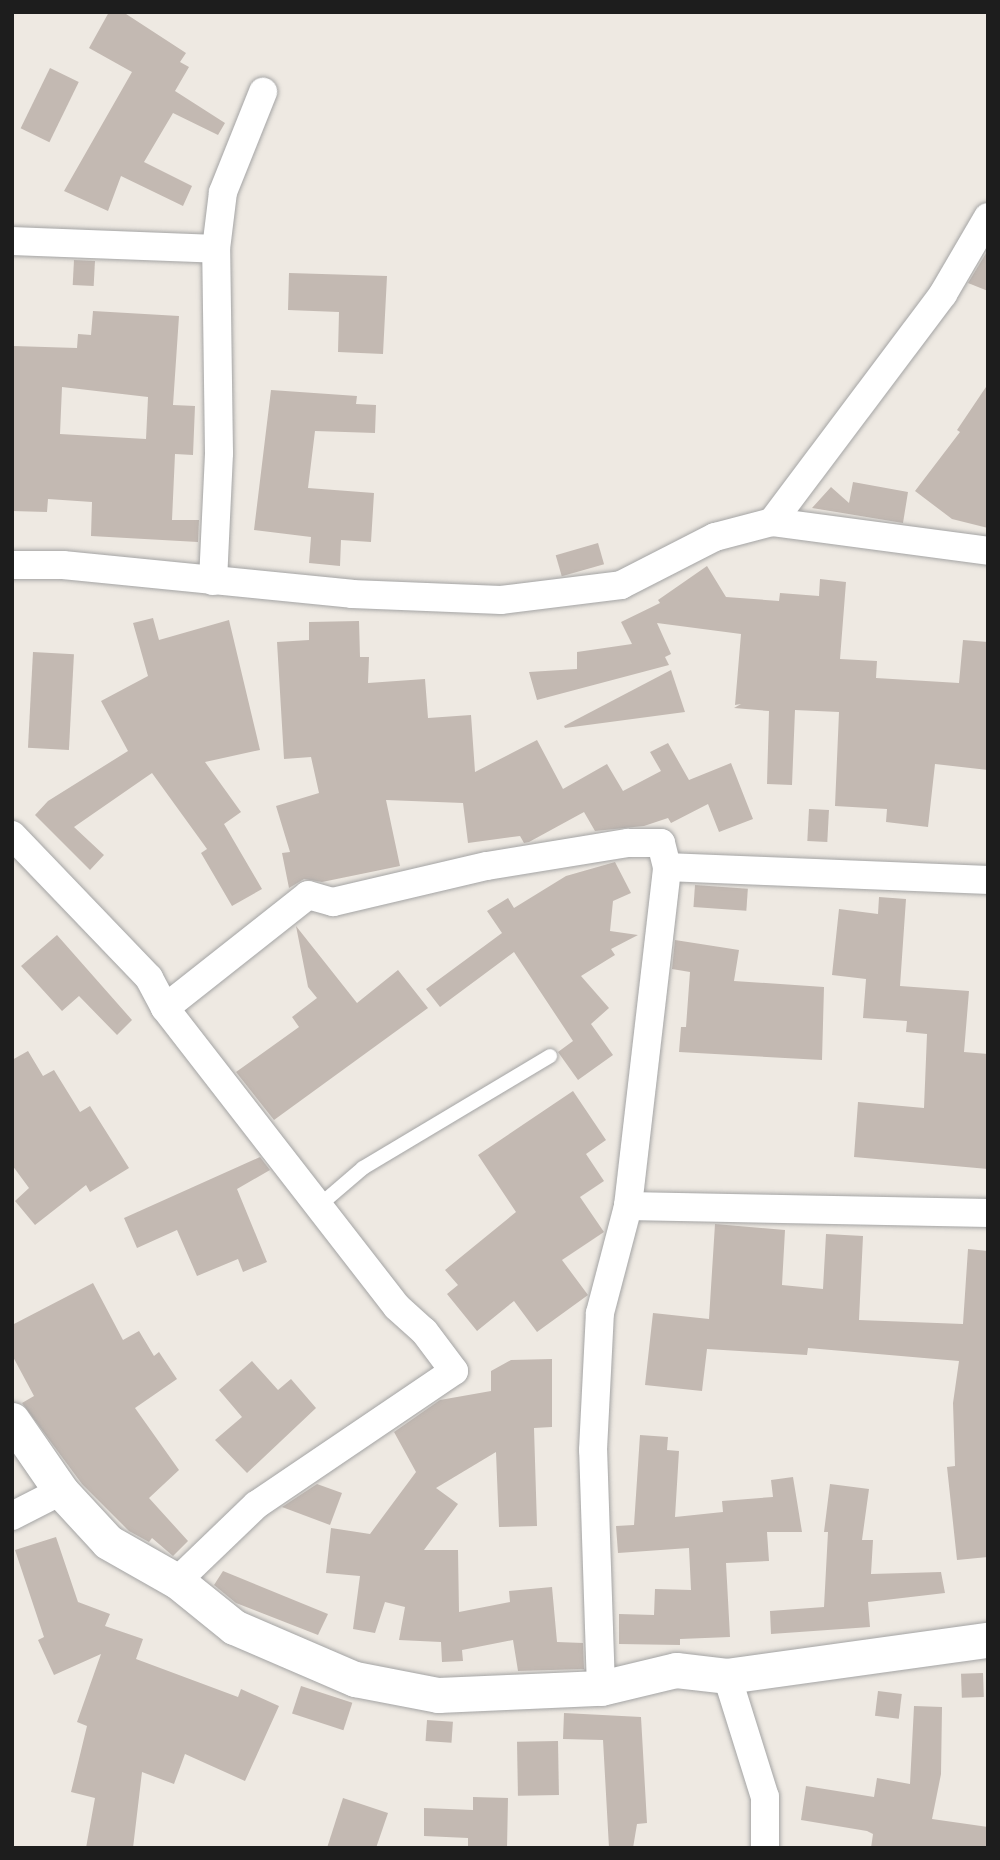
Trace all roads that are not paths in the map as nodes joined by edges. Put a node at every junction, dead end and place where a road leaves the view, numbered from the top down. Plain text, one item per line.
1 (263, 92) dead end
2 (988, 217) edge
3 (12, 241) edge
4 (216, 249) junction
5 (772, 522) junction
6 (988, 551) edge
7 (12, 565) edge
8 (213, 581) junction
9 (12, 835) edge
10 (667, 867) junction
11 (988, 880) edge
12 (165, 1008) junction
13 (550, 1056) dead end
14 (321, 1204) junction
15 (628, 1206) junction
16 (988, 1213) edge
17 (12, 1420) edge
18 (61, 1491) junction
19 (12, 1516) edge
20 (177, 1581) junction
21 (988, 1640) edge
22 (727, 1676) junction
23 (601, 1688) junction
24 (765, 1848) edge

1 - 4 street
2 - 5 street
3 - 4 street
4 - 8 street
5 - 6 street
5 - 8 street
7 - 8 street
9 - 12 street
10 - 11 street
10 - 12 street
10 - 15 street
12 - 14 street
13 - 14 lane
14 - 20 street
15 - 16 street
15 - 23 street
17 - 18 street
18 - 19 street
18 - 20 street
20 - 23 street
21 - 22 street
22 - 23 street
22 - 24 street

